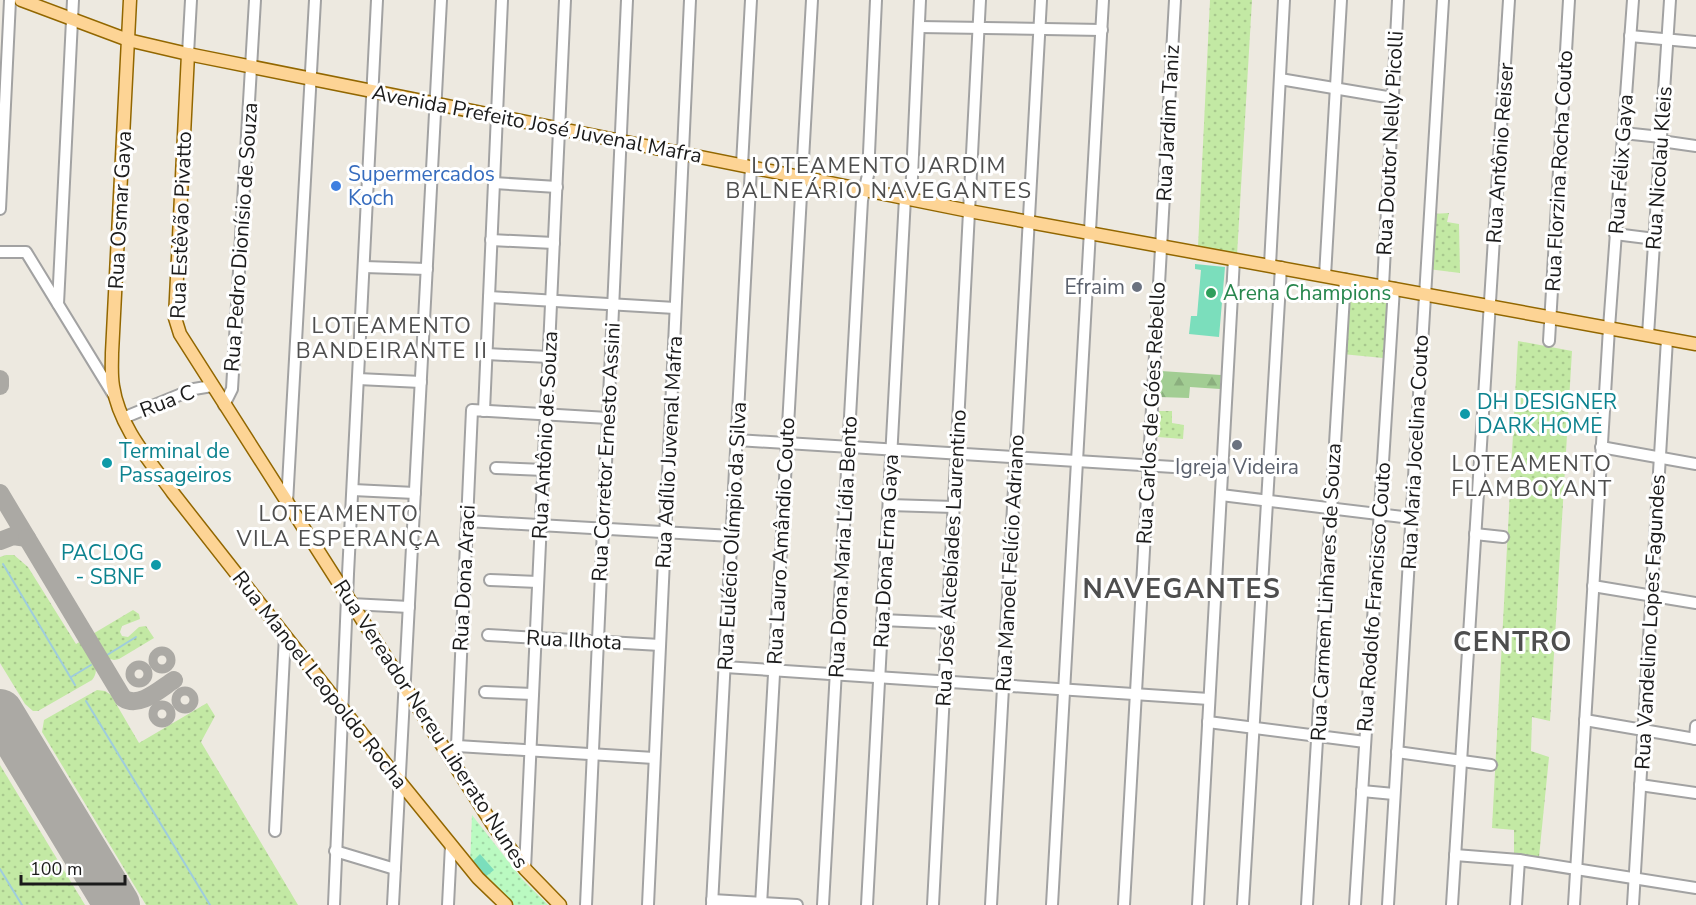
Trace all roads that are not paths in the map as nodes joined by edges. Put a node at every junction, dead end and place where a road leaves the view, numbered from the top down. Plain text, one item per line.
1 (10, 0) edge
2 (21, 0) edge
3 (73, 0) edge
4 (130, 0) edge
5 (191, 0) edge
6 (255, 0) edge
7 (315, 0) edge
8 (377, 0) edge
9 (441, 0) edge
10 (502, 0) edge
11 (565, 0) edge
12 (627, 0) edge
13 (690, 0) edge
14 (751, 0) edge
15 (812, 0) edge
16 (876, 0) edge
17 (920, 0) edge
18 (980, 0) edge
19 (1041, 0) edge
20 (1103, 0) edge
21 (1174, 0) edge
22 (1284, 0) edge
23 (1341, 0) edge
24 (1443, 0) edge
25 (1509, 0) edge
26 (1569, 0) edge
27 (1633, 0) edge
28 (1670, 0) edge
29 (1394, 1) edge
30 (72, 20) junction
31 (919, 27) junction
32 (979, 28) junction
33 (1040, 29) junction
34 (1102, 30) junction
35 (1630, 36) junction
36 (128, 40) junction
37 (1667, 41) junction
38 (1696, 42) edge
39 (188, 54) junction
40 (251, 67) junction
41 (310, 78) junction
42 (1280, 79) junction
43 (1336, 88) junction
44 (373, 91) junction
45 (1393, 98) junction
46 (435, 104) junction
47 (497, 116) junction
48 (559, 128) junction
49 (1623, 133) junction
50 (1661, 139) junction
51 (621, 141) junction
52 (1696, 146) edge
53 (683, 153) junction
54 (747, 166) junction
55 (802, 177) junction
56 (494, 183) junction
57 (556, 187) junction
58 (865, 189) junction
59 (908, 198) junction
60 (0, 209) edge
61 (969, 211) junction
62 (1029, 222) junction
63 (1090, 232) junction
64 (1616, 234) junction
65 (1654, 239) junction
66 (491, 240) junction
67 (554, 243) junction
68 (1161, 245) junction
69 (0, 252) edge
70 (1234, 259) junction
71 (1276, 266) junction
72 (364, 267) junction
73 (427, 269) junction
74 (1325, 276) junction
75 (1345, 279) junction
76 (1388, 287) junction
77 (1425, 294) junction
78 (489, 297) junction
79 (551, 301) junction
80 (58, 304) junction
81 (613, 304) junction
82 (1490, 306) junction
83 (675, 308) junction
84 (1551, 317) junction
85 (1609, 328) junction
86 (1648, 335) junction
87 (1667, 339) junction
88 (1550, 341) dead end
89 (1696, 344) edge
90 (486, 354) junction
91 (549, 357) junction
92 (107, 376) junction
93 (358, 379) junction
94 (421, 382) junction
95 (212, 386) junction
96 (224, 405) junction
97 (484, 411) junction
98 (546, 414) junction
99 (123, 418) junction
100 (608, 418) junction
101 (737, 440) junction
102 (787, 443) junction
103 (849, 447) junction
104 (1601, 447) junction
105 (892, 450) junction
106 (957, 454) junction
107 (1659, 457) junction
108 (1016, 458) junction
109 (1077, 461) junction
110 (1696, 464) edge
111 (1148, 466) junction
112 (496, 468) dead end
113 (544, 470) junction
114 (1222, 470) junction
115 (353, 490) junction
116 (415, 494) junction
117 (1221, 495) junction
118 (1267, 501) junction
119 (287, 503) junction
120 (889, 505) junction
121 (954, 507) junction
122 (1331, 508) junction
123 (1380, 514) junction
124 (1411, 518) junction
125 (467, 521) junction
126 (541, 525) junction
127 (603, 529) junction
128 (665, 532) junction
129 (1476, 534) junction
130 (732, 536) junction
131 (1503, 537) dead end
132 (490, 580) dead end
133 (538, 582) junction
134 (1593, 586) junction
135 (1651, 596) junction
136 (349, 600) junction
137 (1696, 603) edge
138 (409, 607) junction
139 (882, 620) junction
140 (948, 623) junction
141 (285, 635) junction
142 (489, 635) dead end
143 (536, 638) junction
144 (598, 641) junction
145 (660, 645) junction
146 (725, 667) junction
147 (774, 670) junction
148 (836, 674) junction
149 (879, 677) junction
150 (945, 681) junction
151 (1003, 685) junction
152 (405, 687) junction
153 (1064, 689) junction
154 (485, 692) dead end
155 (533, 694) junction
156 (1136, 694) junction
157 (1209, 699) junction
158 (342, 708) junction
159 (1585, 720) junction
160 (1208, 722) junction
161 (1696, 726) edge
162 (1253, 728) junction
163 (1644, 730) junction
164 (1317, 736) junction
165 (1696, 739) edge
166 (1365, 742) junction
167 (452, 749) junction
168 (531, 750) junction
169 (1397, 752) junction
170 (593, 754) junction
171 (654, 758) junction
172 (1461, 761) junction
173 (1491, 765) dead end
174 (400, 782) junction
175 (1640, 785) junction
176 (1362, 790) junction
177 (1696, 793) edge
178 (1394, 794) junction
179 (275, 831) dead end
180 (451, 845) junction
181 (335, 851) junction
182 (1455, 855) junction
183 (1519, 860) junction
184 (1576, 868) junction
185 (395, 869) junction
186 (525, 869) junction
187 (1635, 878) junction
188 (1696, 888) edge
189 (712, 902) edge
190 (761, 904) edge
191 (334, 905) edge
192 (393, 905) edge
193 (448, 905) edge
194 (506, 905) edge
195 (560, 905) edge
196 (586, 905) edge
197 (648, 905) edge
198 (797, 905) edge
199 (823, 905) edge
200 (867, 905) edge
201 (933, 905) edge
202 (991, 905) edge
203 (1052, 905) edge
204 (1124, 905) edge
205 (1198, 905) edge
206 (1243, 905) edge
207 (1307, 905) edge
208 (1355, 905) edge
209 (1388, 905) edge
210 (1452, 905) edge
211 (1516, 905) edge
212 (1574, 905) edge
213 (1633, 905) edge

1 - 60 street
2 - 30 main road, Avenida Prefeito José Juvenal Mafra
3 - 30 street
4 - 36 main road, Rua Osmar Gaya
5 - 39 street
6 - 40 street, Rua Pedro Dionísio de Souza
7 - 41 street
8 - 44 street
9 - 46 street
10 - 47 street
11 - 48 street, Rua Antônio de Souza
12 - 51 street, Rua Corretor Ernesto Assini
13 - 53 street, Rua Adílio Juvenal Mafra
14 - 54 street, Rua Eulécio Olímpio da Silva
15 - 55 street, Rua Lauro Amândio Couto
16 - 58 street, Rua Dona Maria Lídia Bento
17 - 31 street, Rua Dona Erna Gaya
18 - 32 street, Rua José Alcebíades Laurentino
19 - 33 street, Rua Manoel Felício Adriano
20 - 34 street
21 - 68 street, Rua Jardim Taniz
22 - 42 street
23 - 43 street
24 - 77 street, Rua Maria Jocelina Couto
25 - 82 street, Rua Antônio Reiser
26 - 84 street, Rua Florzina Rocha Couto
27 - 35 street, Rua Félix Gaya
28 - 37 street, Rua Nicolau Kleis
29 - 45 street, Rua Doutor Nelly Picolli
30 - 36 main road, Avenida Prefeito José Juvenal Mafra
30 - 80 street
31 - 32 street
31 - 59 street, Rua Dona Erna Gaya
32 - 33 street
32 - 61 street, Rua José Alcebíades Laurentino
33 - 34 street
33 - 62 street, Rua Manoel Felício Adriano
34 - 63 street
35 - 37 street
35 - 49 street, Rua Félix Gaya
36 - 39 main road, Avenida Prefeito José Juvenal Mafra
36 - 92 main road, Rua Osmar Gaya
37 - 38 street
37 - 50 street, Rua Nicolau Kleis
39 - 40 main road, Avenida Prefeito José Juvenal Mafra
39 - 95 main road, Rua Estêvão Pivatto
40 - 41 main road, Avenida Prefeito José Juvenal Mafra
40 - 96 street, Rua Pedro Dionísio de Souza
41 - 44 main road, Avenida Prefeito José Juvenal Mafra
41 - 119 street
42 - 43 street
42 - 71 street
43 - 45 street
43 - 74 street
44 - 46 main road, Avenida Prefeito José Juvenal Mafra
44 - 72 street
45 - 76 street, Rua Doutor Nelly Picolli
46 - 47 main road, Avenida Prefeito José Juvenal Mafra
46 - 73 street
47 - 48 main road, Avenida Prefeito José Juvenal Mafra
47 - 56 street
48 - 51 main road, Avenida Prefeito José Juvenal Mafra
48 - 57 street, Rua Antônio de Souza
49 - 50 street
49 - 64 street, Rua Félix Gaya
50 - 52 street
50 - 65 street, Rua Nicolau Kleis
51 - 53 main road, Avenida Prefeito José Juvenal Mafra
51 - 81 street, Rua Corretor Ernesto Assini
53 - 54 main road, Avenida Prefeito José Juvenal Mafra
53 - 83 street, Rua Adílio Juvenal Mafra
54 - 55 main road, Avenida Prefeito José Juvenal Mafra
54 - 101 street, Rua Eulécio Olímpio da Silva
55 - 58 main road, Avenida Prefeito José Juvenal Mafra
55 - 102 street, Rua Lauro Amândio Couto
56 - 57 street
56 - 66 street
57 - 67 street, Rua Antônio de Souza
58 - 59 main road, Avenida Prefeito José Juvenal Mafra
58 - 103 street, Rua Dona Maria Lídia Bento
59 - 61 main road, Avenida Prefeito José Juvenal Mafra
59 - 105 street, Rua Dona Erna Gaya
61 - 62 main road, Avenida Prefeito José Juvenal Mafra
61 - 106 street, Rua José Alcebíades Laurentino
62 - 63 main road, Avenida Prefeito José Juvenal Mafra
62 - 108 street, Rua Manoel Felício Adriano
63 - 68 main road, Avenida Prefeito José Juvenal Mafra
63 - 109 street
64 - 65 street
64 - 85 street, Rua Félix Gaya
65 - 86 street, Rua Nicolau Kleis
66 - 67 street
66 - 78 street
67 - 79 street, Rua Antônio de Souza
68 - 70 main road, Avenida Prefeito José Juvenal Mafra
68 - 111 street, Rua Carlos de Góes Rebello
69 - 80 street
70 - 71 main road, Avenida Prefeito José Juvenal Mafra
70 - 114 street
71 - 74 main road, Avenida Prefeito José Juvenal Mafra
71 - 118 street
72 - 73 street
72 - 93 street
73 - 94 street
74 - 75 main road, Avenida Prefeito José Juvenal Mafra
75 - 76 main road, Avenida Prefeito José Juvenal Mafra
75 - 122 street, Rua Carmem Linhares de Souza
76 - 77 main road, Avenida Prefeito José Juvenal Mafra
76 - 123 street, Rua Rodolfo Francisco Couto
77 - 82 main road, Avenida Prefeito José Juvenal Mafra
77 - 124 street, Rua Maria Jocelina Couto
78 - 79 street
78 - 90 street
79 - 81 street
79 - 91 street, Rua Antônio de Souza
80 - 92 street
81 - 83 street
81 - 100 street, Rua Corretor Ernesto Assini
82 - 84 main road, Avenida Prefeito José Juvenal Mafra
82 - 129 street, Rua Antônio Reiser
83 - 128 street, Rua Adílio Juvenal Mafra
84 - 85 main road, Avenida Prefeito José Juvenal Mafra
84 - 88 street, Rua Florzina Rocha Couto
85 - 86 main road, Avenida Prefeito José Juvenal Mafra
85 - 104 street, Rua Félix Gaya
86 - 87 main road, Avenida Prefeito José Juvenal Mafra
87 - 89 main road, Avenida Prefeito José Juvenal Mafra
87 - 107 street, Rua Vandelino Lopes Fagundes
90 - 91 street
90 - 97 street
91 - 98 street, Rua Antônio de Souza
92 - 99 main road, Rua Osmar Gaya
93 - 94 street
93 - 115 street
94 - 116 street
95 - 96 main road, Rua Vereador Nereu Liberato Nunes
95 - 99 street, Rua C
96 - 119 main road, Rua Vereador Nereu Liberato Nunes
97 - 98 street
97 - 125 street, Rua Dona Araci
98 - 100 street
98 - 113 street, Rua Antônio de Souza
99 - 141 main road, Rua Manoel Leopoldo Rocha
100 - 127 street, Rua Corretor Ernesto Assini
101 - 102 street
101 - 130 street, Rua Eulécio Olímpio da Silva
102 - 103 street
102 - 147 street, Rua Lauro Amândio Couto
103 - 105 street
103 - 148 street, Rua Dona Maria Lídia Bento
104 - 107 street
104 - 134 street, Rua Félix Gaya
105 - 106 street
105 - 120 street, Rua Dona Erna Gaya
106 - 108 street
106 - 121 street, Rua José Alcebíades Laurentino
107 - 110 street
107 - 135 street, Rua Vandelino Lopes Fagundes
108 - 109 street
108 - 151 street, Rua Manoel Felício Adriano
109 - 111 street
109 - 153 street
111 - 114 street
111 - 156 street, Rua Carlos de Góes Rebello
112 - 113 street
113 - 126 street, Rua Antônio de Souza
114 - 117 street
115 - 116 street
115 - 136 street
116 - 138 street
117 - 118 street
117 - 157 street
118 - 122 street
118 - 162 street
119 - 136 main road, Rua Vereador Nereu Liberato Nunes
120 - 121 street
120 - 139 street, Rua Dona Erna Gaya
121 - 140 street, Rua José Alcebíades Laurentino
122 - 123 street
122 - 164 street, Rua Carmem Linhares de Souza
123 - 124 street
123 - 166 street, Rua Rodolfo Francisco Couto
124 - 169 street, Rua Maria Jocelina Couto
125 - 126 street
125 - 167 street, Rua Dona Araci
126 - 127 street
126 - 133 street, Rua Antônio de Souza
127 - 128 street
127 - 144 street, Rua Corretor Ernesto Assini
128 - 130 street
128 - 145 street, Rua Adílio Juvenal Mafra
129 - 131 street
129 - 172 street, Rua Antônio Reiser
130 - 146 street, Rua Eulécio Olímpio da Silva
132 - 133 street
133 - 143 street, Rua Antônio de Souza
134 - 135 street
134 - 159 street, Rua Félix Gaya
135 - 137 street
135 - 163 street, Rua Vandelino Lopes Fagundes
136 - 138 street
136 - 152 main road, Rua Vereador Nereu Liberato Nunes
136 - 158 street
138 - 152 street
139 - 140 street
139 - 149 street, Rua Dona Erna Gaya
140 - 150 street, Rua José Alcebíades Laurentino
141 - 158 main road, Rua Manoel Leopoldo Rocha
141 - 179 street
142 - 143 street, Rua Ilhota
143 - 144 street, Rua Ilhota
143 - 155 street, Rua Antônio de Souza
144 - 145 street, Rua Ilhota
144 - 170 street, Rua Corretor Ernesto Assini
145 - 171 street, Rua Adílio Juvenal Mafra
146 - 147 street
146 - 189 street, Rua Eulécio Olímpio da Silva
147 - 148 street
147 - 190 street, Rua Lauro Amândio Couto
148 - 149 street
148 - 199 street, Rua Dona Maria Lídia Bento
149 - 150 street
149 - 200 street, Rua Dona Erna Gaya
150 - 151 street
150 - 201 street, Rua José Alcebíades Laurentino
151 - 153 street
151 - 202 street, Rua Manoel Felício Adriano
152 - 167 main road, Rua Vereador Nereu Liberato Nunes
152 - 174 street
153 - 156 street
153 - 203 street
154 - 155 street
155 - 168 street, Rua Antônio de Souza
156 - 157 street
156 - 204 street, Rua Carlos de Góes Rebello
157 - 160 street
158 - 174 main road, Rua Manoel Leopoldo Rocha
158 - 181 street
159 - 163 street
159 - 184 street, Rua Félix Gaya
160 - 162 street
160 - 205 street
161 - 165 street
162 - 164 street
162 - 206 street
163 - 165 street
163 - 175 street, Rua Vandelino Lopes Fagundes
164 - 166 street
164 - 207 street, Rua Carmem Linhares de Souza
166 - 176 street, Rua Rodolfo Francisco Couto
167 - 168 street
167 - 186 main road, Rua Vereador Nereu Liberato Nunes
168 - 170 street
168 - 186 street, Rua Antônio de Souza
169 - 172 street
169 - 178 street, Rua Maria Jocelina Couto
170 - 171 street
170 - 196 street, Rua Corretor Ernesto Assini
171 - 197 street, Rua Adílio Juvenal Mafra
172 - 173 street
172 - 182 street, Rua Antônio Reiser
174 - 180 main road, Rua Manoel Leopoldo Rocha
174 - 185 street
175 - 177 street
175 - 187 street, Rua Vandelino Lopes Fagundes
176 - 178 street
176 - 208 street, Rua Rodolfo Francisco Couto
178 - 209 street, Rua Maria Jocelina Couto
180 - 193 street
180 - 194 main road, Rua Manoel Leopoldo Rocha
181 - 185 street
181 - 191 street
182 - 183 street
182 - 210 street, Rua Antônio Reiser
183 - 184 street
183 - 211 street
184 - 187 street
184 - 212 street, Rua Félix Gaya
185 - 192 street
186 - 195 main road, Rua Vereador Nereu Liberato Nunes
187 - 188 street
187 - 213 street, Rua Vandelino Lopes Fagundes
189 - 190 street
190 - 198 street

